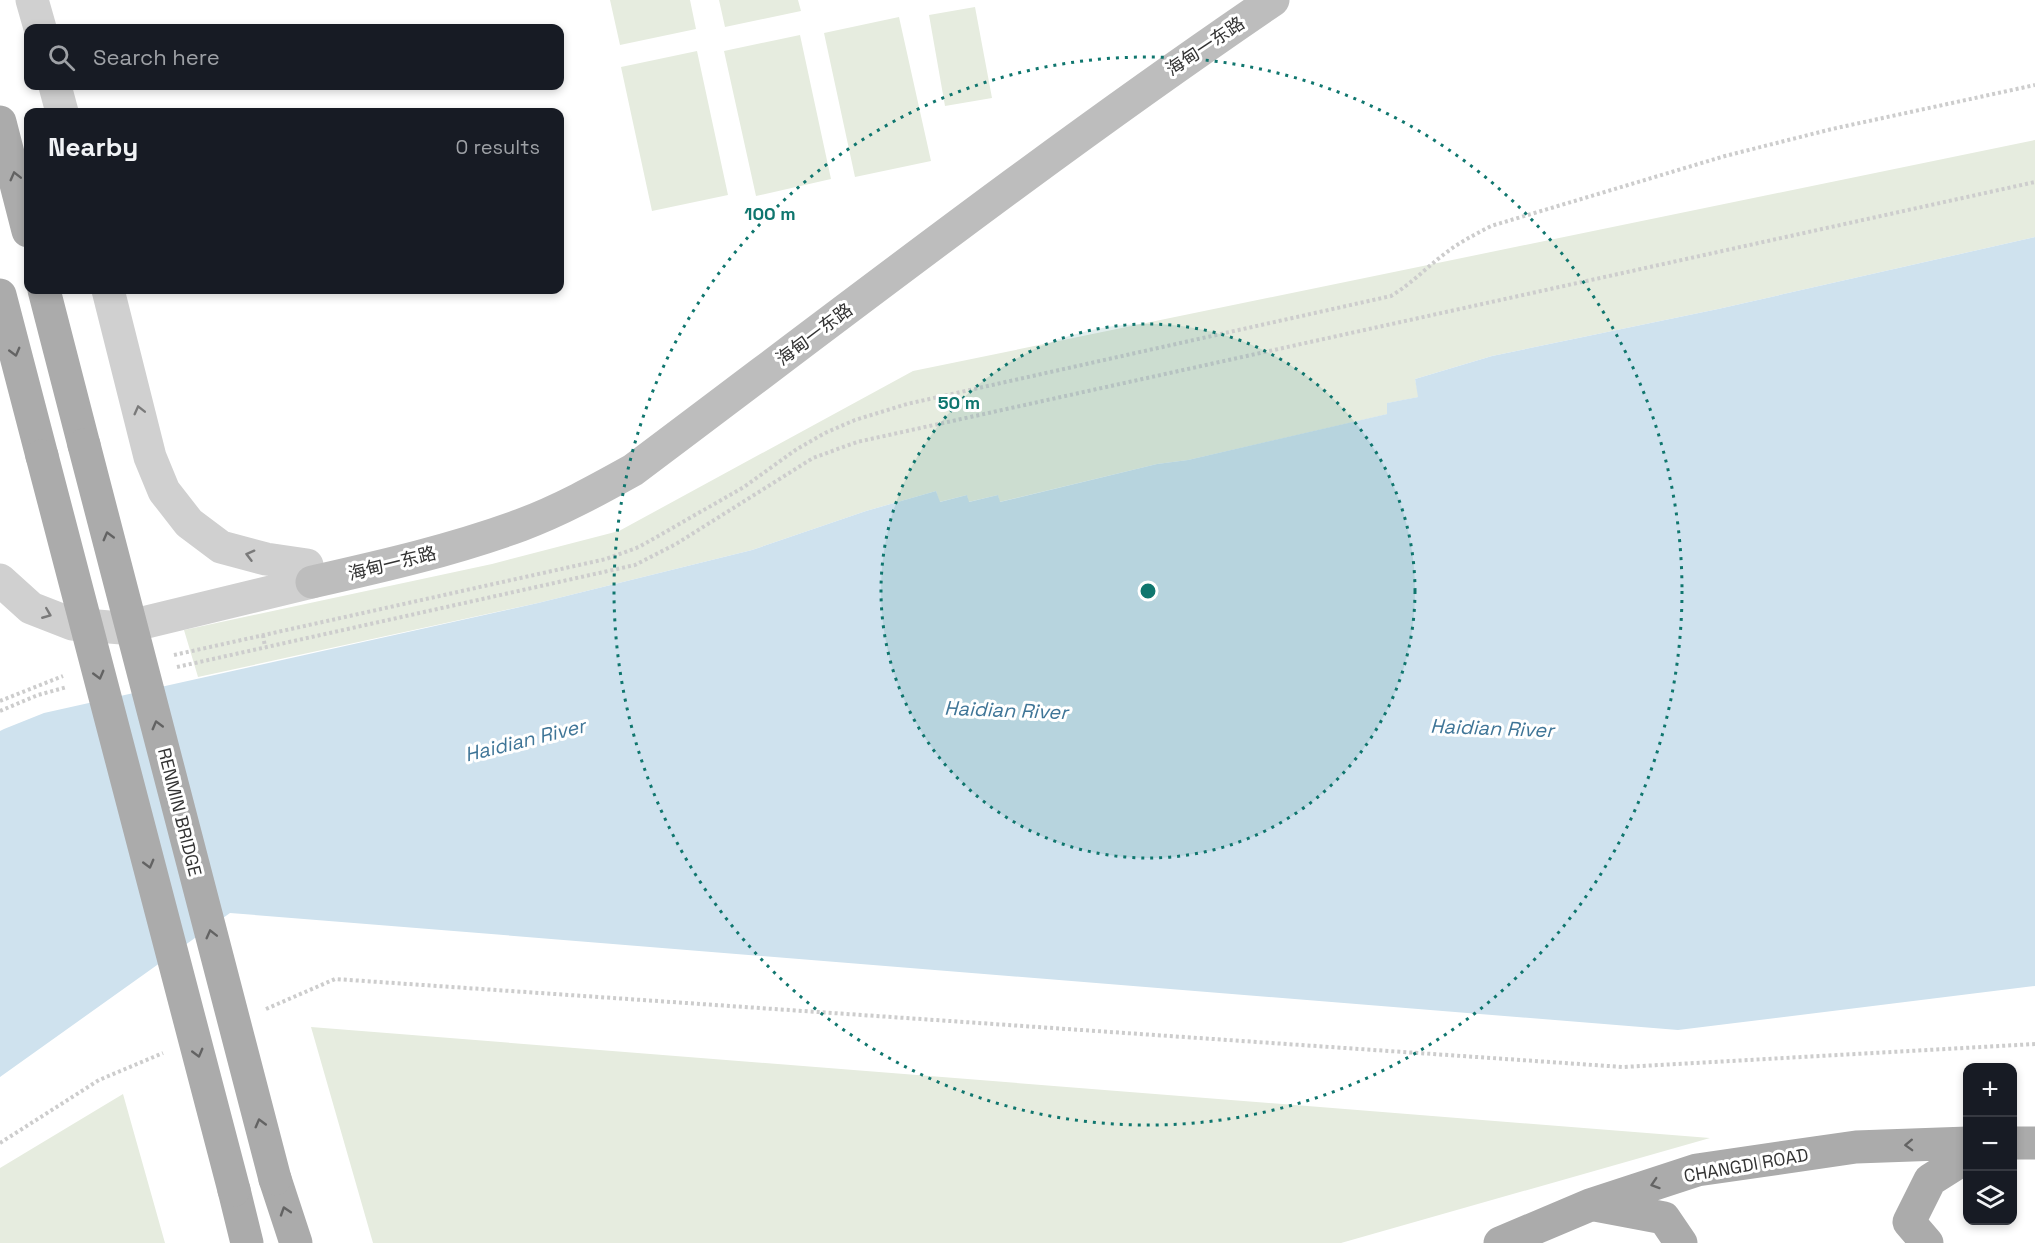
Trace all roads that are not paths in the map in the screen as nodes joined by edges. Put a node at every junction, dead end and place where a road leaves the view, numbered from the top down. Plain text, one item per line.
1 (32, 0) edge
2 (1240, 0) edge
3 (1273, 0) edge
4 (39, 24) edge
5 (56, 90) edge
6 (61, 108) edge
7 (0, 122) edge
8 (24, 215) edge
9 (45, 294) edge
10 (109, 294) edge
11 (0, 295) edge
12 (310, 573) junction
13 (0, 580) edge
14 (1963, 1143) edge
15 (2017, 1143) edge
16 (2035, 1143) edge
17 (1963, 1159) edge
18 (1590, 1205) junction
19 (247, 1243) edge
20 (296, 1243) edge
21 (1500, 1243) edge
22 (1681, 1243) edge
23 (1927, 1243) edge

1 - 4 street
2 - 12 main road, 海甸一东路
3 - 12 main road, 海甸一东路
5 - 6 street
8 -> 7 main road
20 -> 9 main road, RENMIN BRIDGE, bridge
12 -> 10 street
11 -> 19 main road, bridge
13 -> 12 street
14 -> 18 main road, CHANGDI ROAD
15 - 16 main road
17 - 23 main road
18 - 21 main road, CHANGDI ROAD
18 - 22 main road

